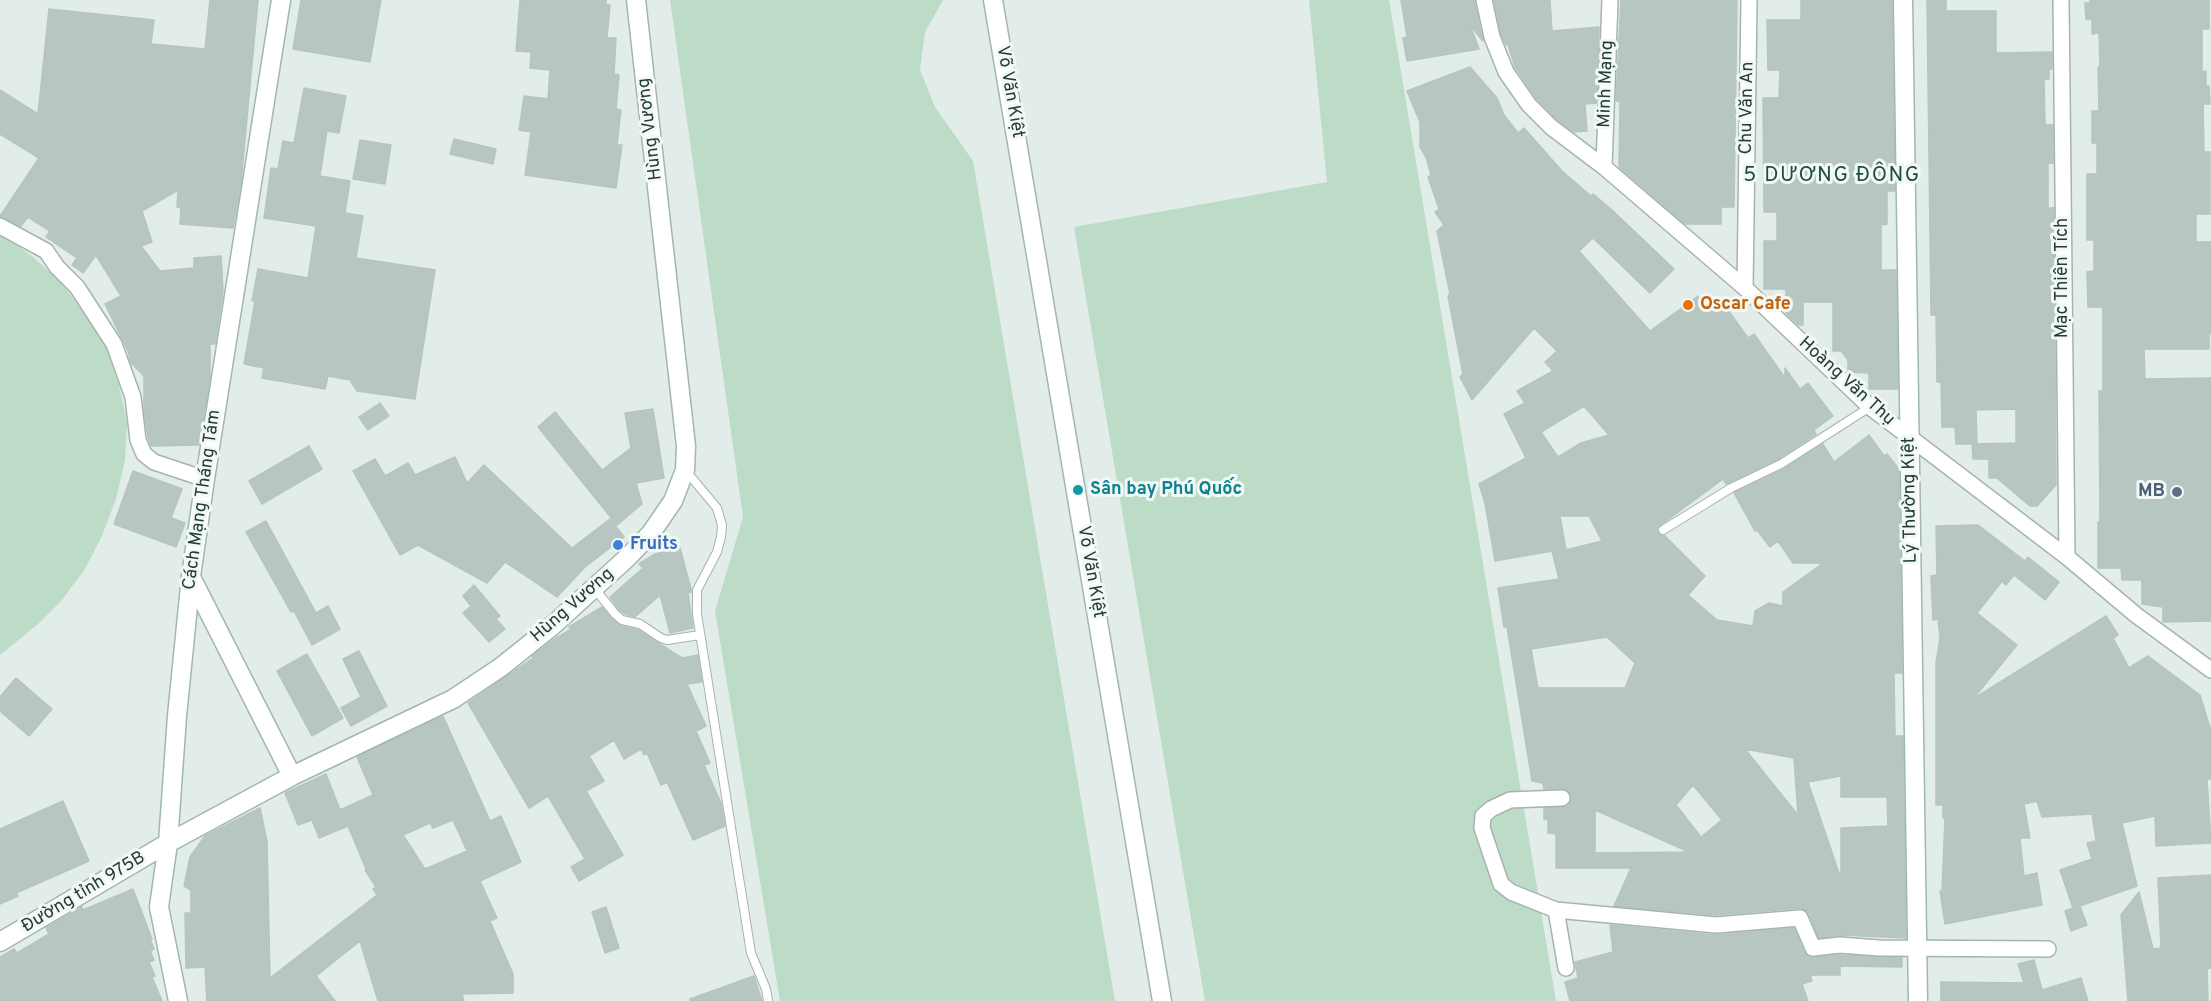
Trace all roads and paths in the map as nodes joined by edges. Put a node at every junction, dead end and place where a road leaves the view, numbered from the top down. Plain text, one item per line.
1 (281, 0) edge
2 (636, 0) edge
3 (993, 0) edge
4 (1484, 0) edge
5 (1611, 0) edge
6 (1749, 0) edge
7 (1903, 0) edge
8 (2061, 0) edge
9 (1604, 167) junction
10 (0, 226) edge
11 (1745, 288) junction
12 (1870, 407) junction
13 (1910, 438) junction
14 (685, 470) junction
15 (205, 479) junction
16 (1663, 530) dead end
17 (2067, 557) junction
18 (191, 576) junction
19 (594, 588) junction
20 (700, 635) junction
21 (2211, 670) edge
22 (292, 776) junction
23 (1562, 798) dead end
24 (168, 843) junction
25 (1556, 910) junction
26 (0, 942) edge
27 (1918, 948) junction
28 (2048, 949) dead end
29 (1566, 968) dead end
30 (178, 1001) edge
31 (768, 1001) edge
32 (1162, 1001) edge
33 (1918, 1001) edge

1 - 15 street, Cách Mạng Tháng Tám
2 - 14 street, Hùng Vương
3 - 32 street, Võ Văn Kiệt
4 - 9 street, Hoàng Văn Thụ
5 - 9 street, Minh Mạng
6 - 11 street, Chu Văn An
7 - 13 street, Lý Thường Kiệt
8 - 17 street, Mạc Thiên Tích
9 - 11 street, Hoàng Văn Thụ
10 - 15 street
11 - 12 street, Hoàng Văn Thụ
12 - 13 street, Hoàng Văn Thụ
12 - 16 lane
13 - 17 street, Hoàng Văn Thụ
13 - 27 street, Lý Thường Kiệt
14 - 19 street, Hùng Vương
14 - 20 lane
15 - 18 street, Cách Mạng Tháng Tám
17 - 21 street, Hoàng Văn Thụ
18 - 22 street
18 - 24 street, Cách Mạng Tháng Tám
19 - 20 lane
19 - 22 street, Hùng Vương
20 - 31 lane
22 - 24 street, Hùng Vương
23 - 25 street
24 - 26 street, Đường tỉnh 975B
24 - 30 street, Cách Mạng Tháng Tám
25 - 27 street
25 - 29 street
27 - 28 street
27 - 33 street, Lý Thường Kiệt

